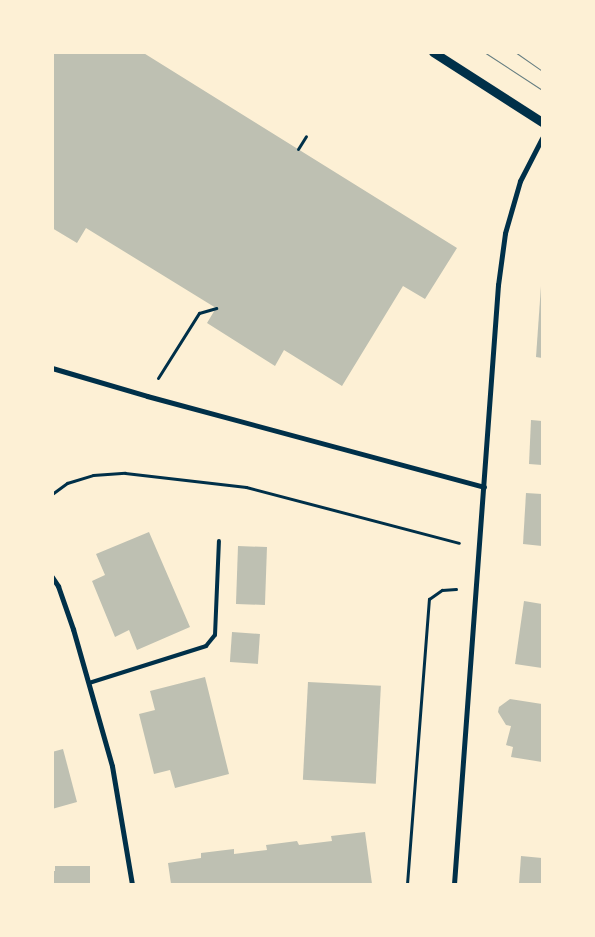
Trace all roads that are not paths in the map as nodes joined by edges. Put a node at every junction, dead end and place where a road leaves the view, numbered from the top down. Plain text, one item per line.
1 (433, 52) edge
2 (542, 122) edge
3 (542, 138) edge
4 (52, 368) edge
5 (484, 487) junction
6 (219, 541) dead end
7 (52, 577) edge
8 (89, 682) junction
9 (132, 884) edge
10 (454, 884) edge

1 - 2 street
3 - 5 street
4 - 5 street
5 - 10 street
6 - 8 lane
7 - 8 street
8 - 9 street

